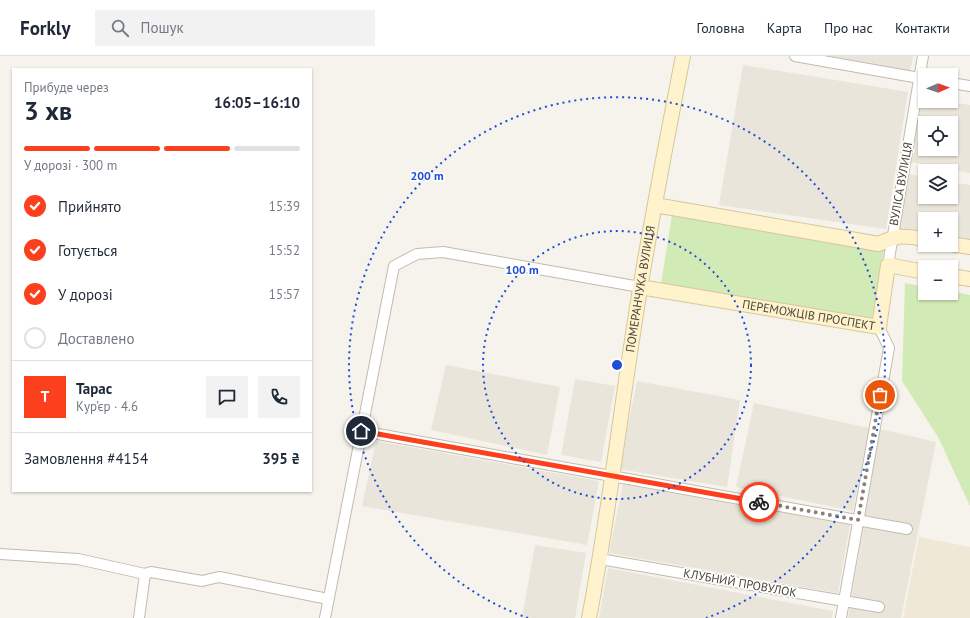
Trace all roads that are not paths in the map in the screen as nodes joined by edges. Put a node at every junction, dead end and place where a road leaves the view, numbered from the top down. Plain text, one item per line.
1 (683, 56) edge
2 (795, 56) edge
3 (924, 56) edge
4 (923, 68) edge
5 (918, 77) edge
6 (958, 84) edge
7 (970, 86) edge
8 (918, 99) edge
9 (655, 205) junction
10 (892, 237) junction
11 (918, 238) edge
12 (958, 245) edge
13 (970, 247) edge
14 (888, 265) junction
15 (918, 271) edge
16 (958, 277) edge
17 (970, 279) edge
18 (640, 287) junction
19 (879, 326) junction
20 (361, 431) junction
21 (612, 475) junction
22 (858, 520) junction
23 (907, 529) dead end
24 (0, 554) edge
25 (600, 559) junction
26 (145, 574) junction
27 (328, 599) junction
28 (844, 601) junction
29 (879, 607) dead end
30 (139, 618) edge
31 (325, 618) edge
32 (589, 618) edge
33 (841, 618) edge

1 - 9 street, ПОМЕРАНЧУКА ВУЛИЦЯ
2 - 5 street
3 - 4 street, ВУЛІСА ВУЛИЦЯ
6 - 7 street
8 - 10 street, ВУЛІСА ВУЛИЦЯ
9 - 10 street
9 - 18 street, ПОМЕРАНЧУКА ВУЛИЦЯ
10 - 11 street
10 - 14 street, ВУЛІСА ВУЛИЦЯ
12 - 13 street
14 - 15 street
14 - 19 street, ПЕРЕМОЖЦІВ ПРОСПЕКТ
16 - 17 street
18 - 19 street, ПЕРЕМОЖЦІВ ПРОСПЕКТ
18 - 20 street
18 - 21 street, ПОМЕРАНЧУКА ВУЛИЦЯ
19 - 22 street
20 - 21 street
20 - 27 street
21 - 22 street
21 - 25 street, ПОМЕРАНЧУКА ВУЛИЦЯ
22 - 23 street
22 - 28 street
24 - 26 street
25 - 28 street, КЛУБНИЙ ПРОВУЛОК
25 - 32 street, ПОМЕРАНЧУКА ВУЛИЦЯ
26 - 27 street
26 - 30 street
27 - 31 street
28 - 29 street, КЛУБНИЙ ПРОВУЛОК
28 - 33 street

